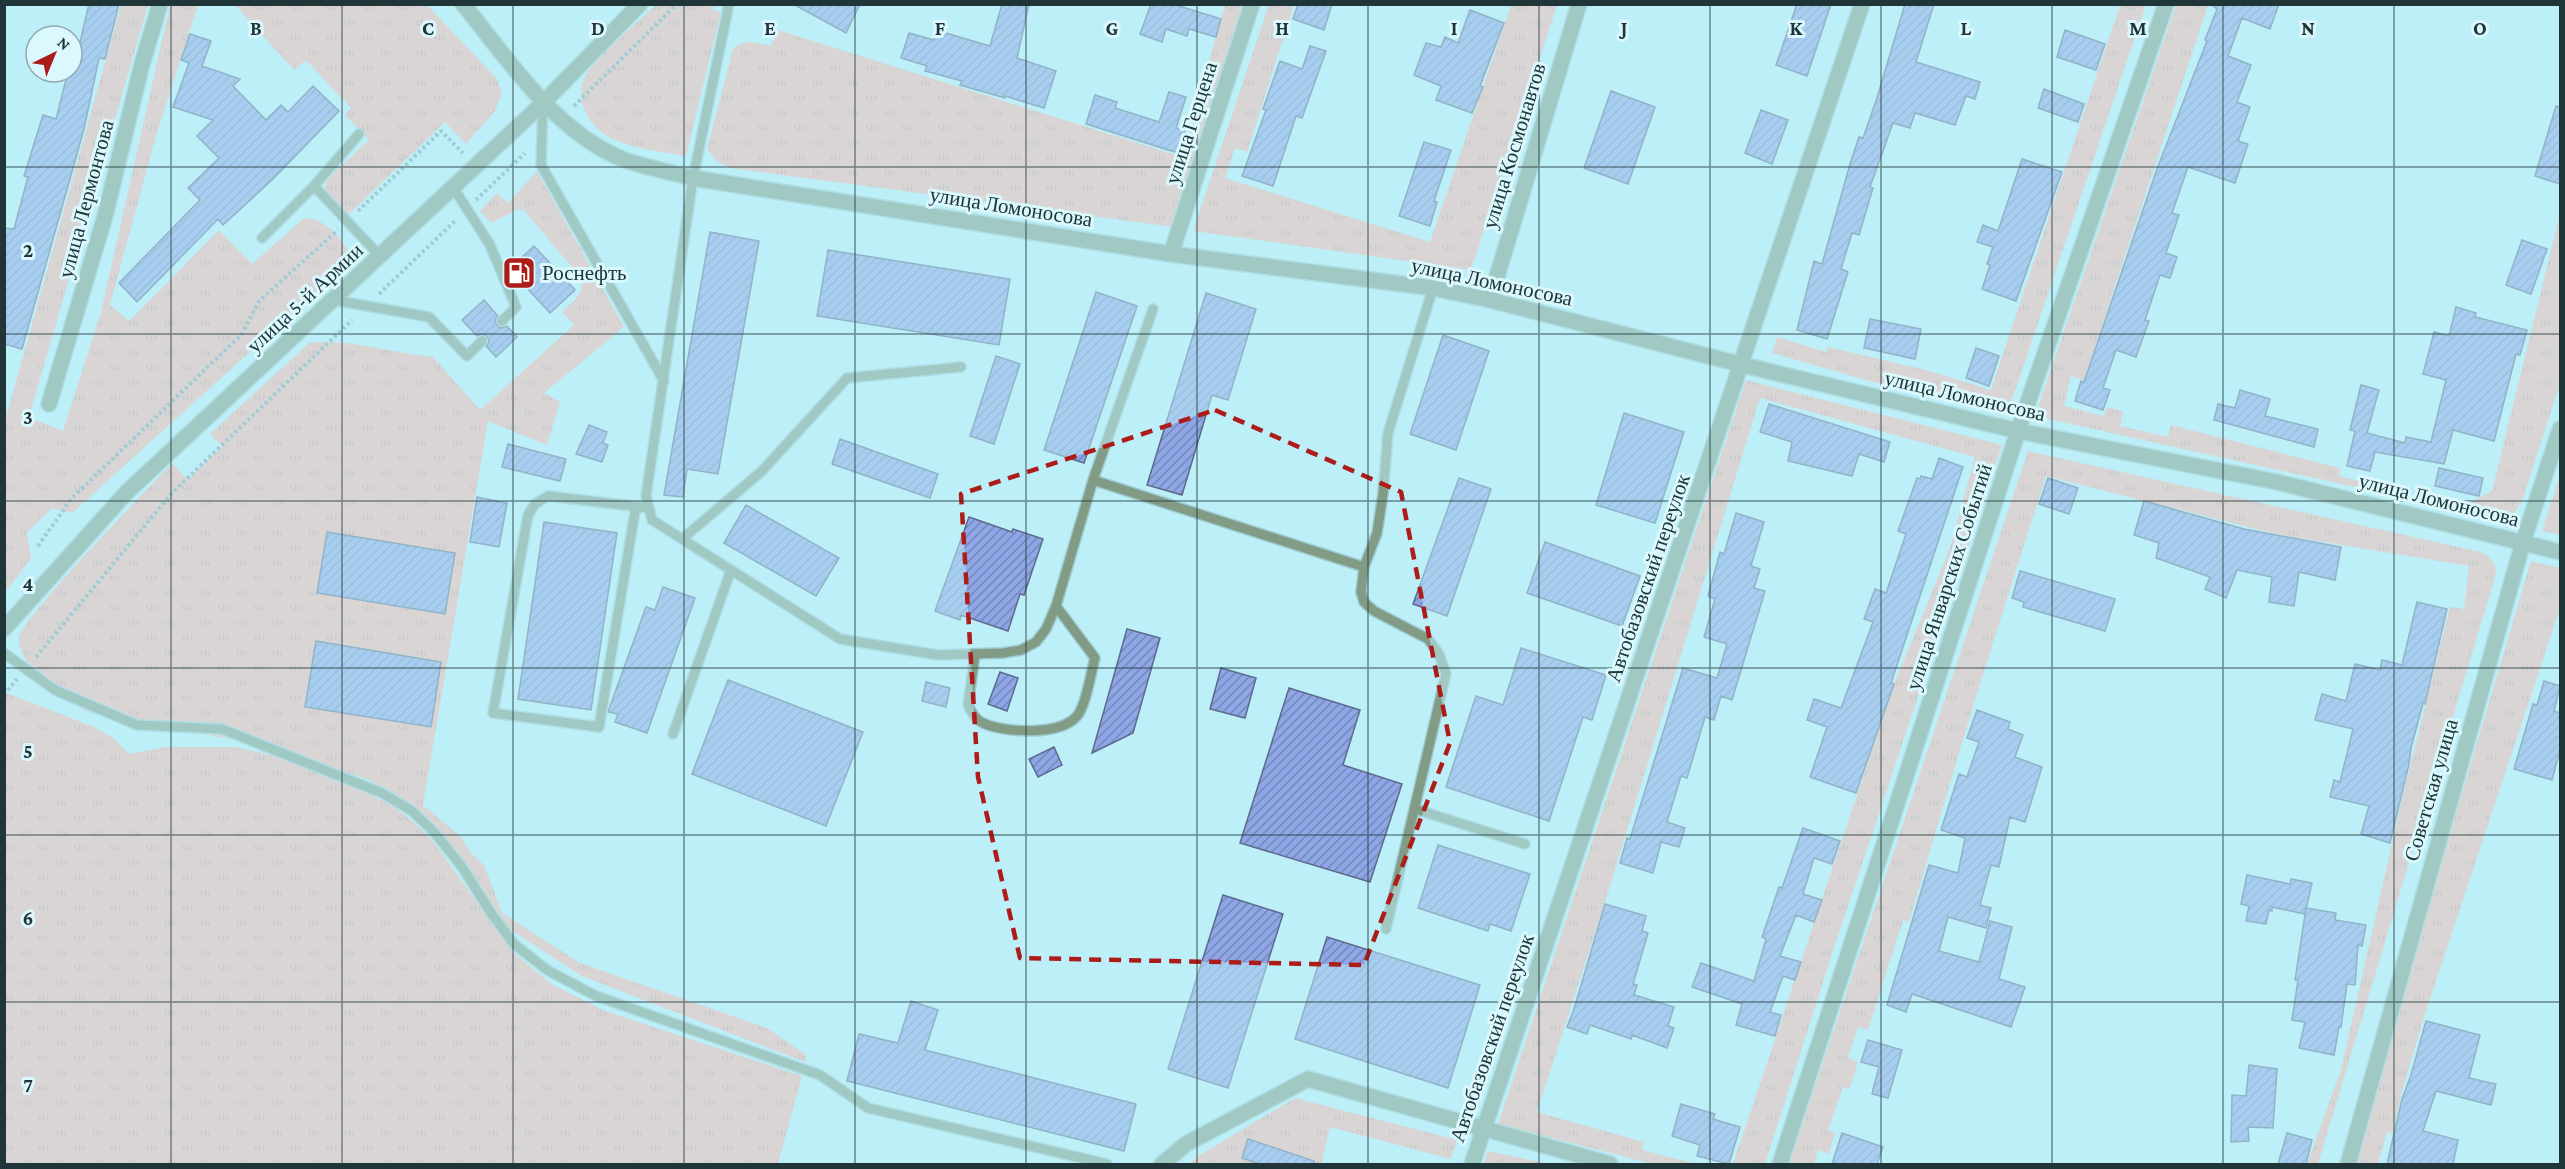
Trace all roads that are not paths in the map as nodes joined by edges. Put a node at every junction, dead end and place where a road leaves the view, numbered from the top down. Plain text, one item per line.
1 (160, 4) edge
2 (463, 4) edge
3 (640, 4) edge
4 (729, 4) edge
5 (1252, 4) edge
6 (1579, 4) edge
7 (1862, 4) edge
8 (2166, 4) edge
9 (543, 103) junction
10 (359, 134) dead end
11 (693, 178) junction
12 (314, 186) junction
13 (453, 188) junction
14 (262, 238) dead end
15 (1171, 254) junction
16 (380, 256) junction
17 (1433, 288) junction
18 (333, 300) junction
19 (1490, 300) junction
20 (1153, 309) dead end
21 (502, 321) dead end
22 (482, 341) dead end
23 (1743, 365) junction
24 (961, 367) dead end
25 (663, 381) junction
26 (49, 404) dead end
27 (2560, 429) edge
28 (2018, 430) junction
29 (1093, 480) junction
30 (636, 506) junction
31 (649, 508) junction
32 (682, 539) junction
33 (2523, 542) junction
34 (2560, 552) edge
35 (1364, 567) junction
36 (731, 570) junction
37 (1056, 606) junction
38 (4, 629) edge
39 (4, 653) edge
40 (975, 655) junction
41 (673, 734) dead end
42 (1415, 809) junction
43 (1525, 844) dead end
44 (1386, 929) dead end
45 (1482, 1130) junction
46 (1107, 1164) edge
47 (1162, 1164) edge
48 (1472, 1164) edge
49 (1610, 1164) edge
50 (1780, 1164) edge
51 (2348, 1164) edge

1 - 26 street, улица Лермонтова
2 - 9 street, улица Ломоносова
3 - 9 street, улица 5-й Армии
4 - 11 lane
5 - 15 street, улица Герцена
6 - 19 street, улица Космонавтов
7 - 23 street, Автобазовский переулок
8 - 28 street, улица Январских Событий
9 - 11 street, улица Ломоносова
9 - 13 street, улица 5-й Армии
9 - 25 lane
10 - 12 lane
11 - 15 street, улица Ломоносова
11 - 25 lane
12 - 14 lane
12 - 16 lane
13 - 16 street, улица 5-й Армии
13 - 21 lane
15 - 17 street, улица Ломоносова
16 - 18 street, улица 5-й Армии
17 - 19 street, улица Ломоносова
17 - 35 lane
18 - 22 lane
18 - 38 street, улица 5-й Армии
19 - 23 street, улица Ломоносова
20 - 29 lane
23 - 28 street, улица Ломоносова
23 - 45 street, Автобазовский переулок
24 - 32 lane
25 - 31 lane
27 - 33 street, Советская улица
28 - 33 street, улица Ломоносова
28 - 50 street, улица Январских Событий
29 - 35 lane
29 - 37 lane
30 - 30 lane
30 - 31 lane
31 - 32 lane
32 - 36 lane
33 - 34 street, улица Ломоносова
33 - 51 street, Советская улица
35 - 42 lane
36 - 40 lane
36 - 41 lane
37 - 40 lane
37 - 40 lane
39 - 46 lane
42 - 43 lane
42 - 44 lane
45 - 47 street
45 - 48 street, Автобазовский переулок
45 - 49 street

